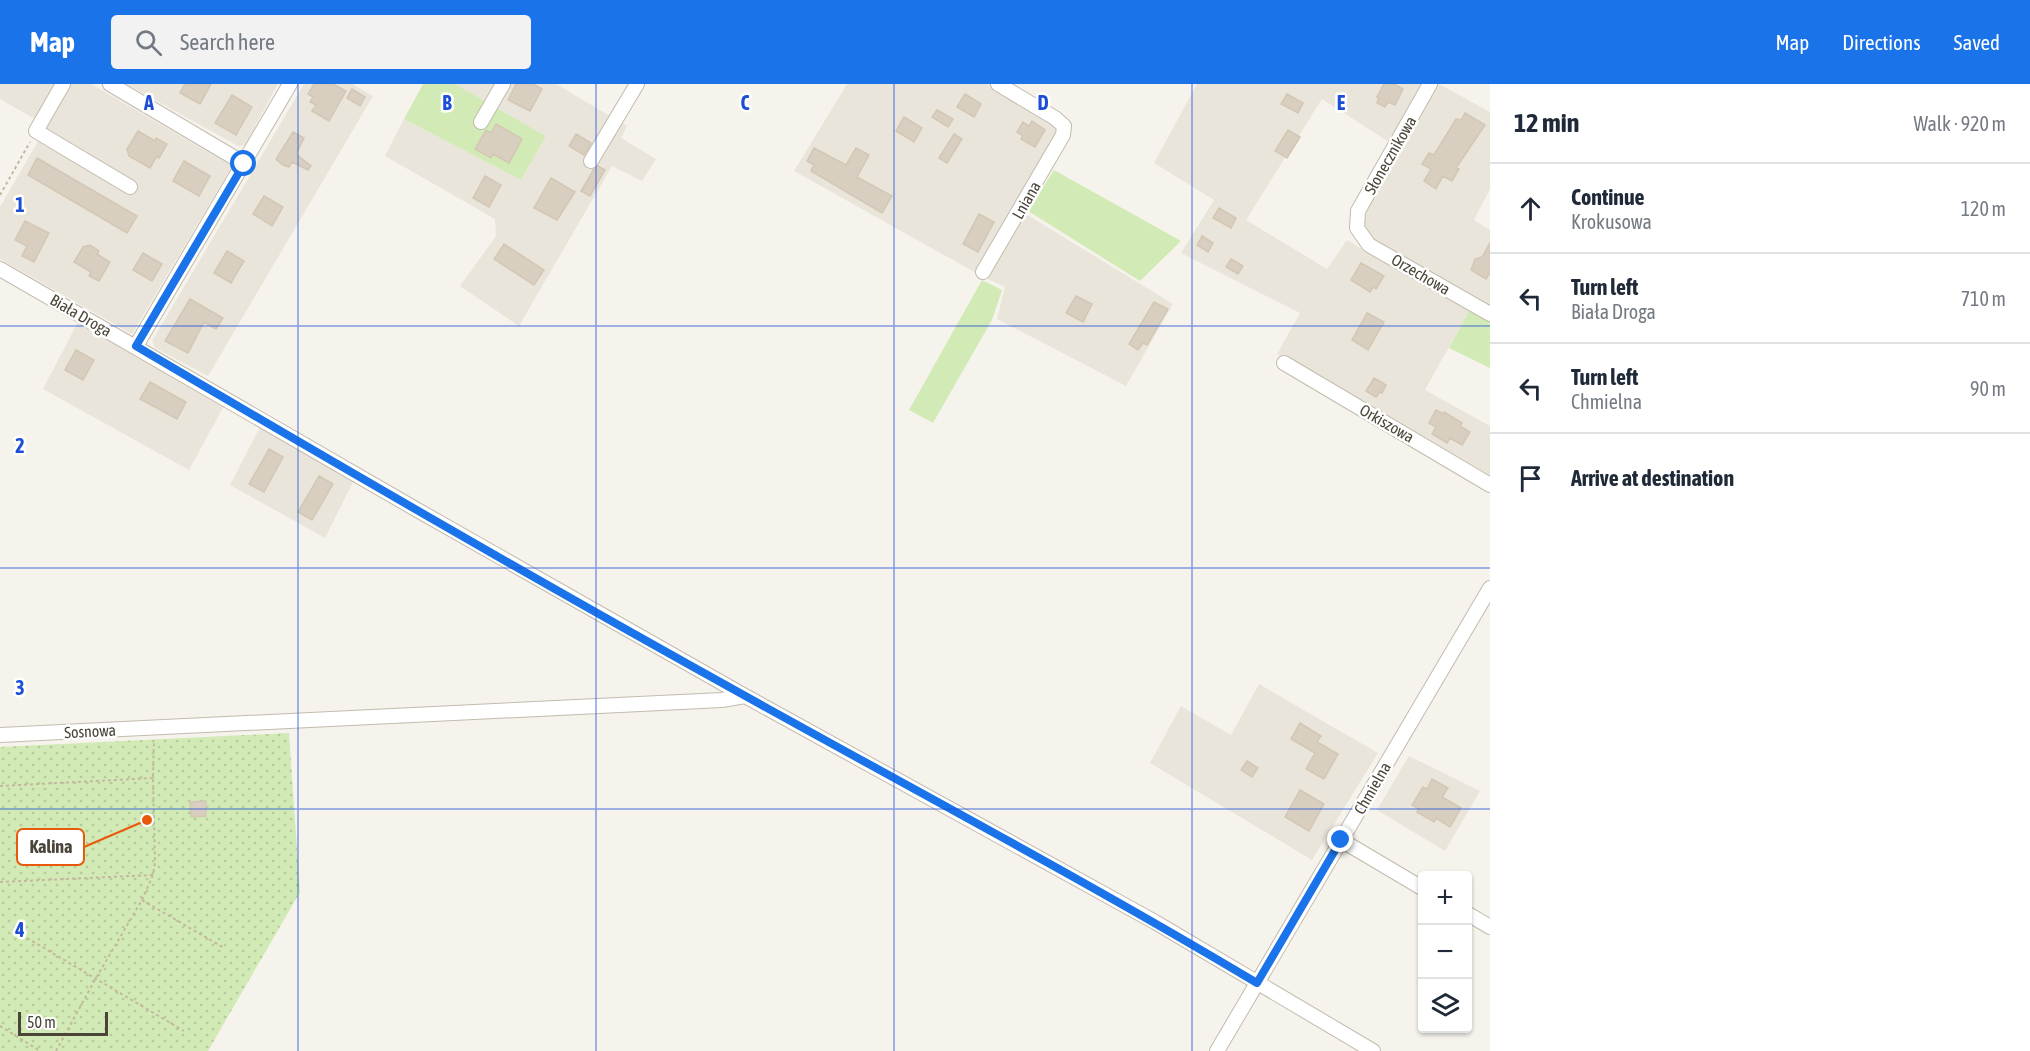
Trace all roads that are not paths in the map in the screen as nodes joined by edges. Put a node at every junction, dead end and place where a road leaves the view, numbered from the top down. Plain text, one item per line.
1 (63, 84) edge
2 (110, 84) edge
3 (290, 84) edge
4 (502, 84) edge
5 (637, 84) edge
6 (998, 84) edge
7 (1430, 84) edge
8 (482, 122) dead end
9 (591, 161) dead end
10 (244, 164) junction
11 (130, 187) dead end
12 (1357, 228) joint
13 (0, 269) edge
14 (983, 272) dead end
15 (1490, 314) edge
16 (136, 346) junction
17 (1284, 363) dead end
18 (1490, 485) edge
19 (1490, 588) edge
20 (745, 696) junction
21 (0, 735) edge
22 (1341, 840) junction
23 (1418, 886) edge
24 (1472, 917) edge
25 (1490, 927) edge
26 (1257, 983) junction
27 (1217, 1051) edge
28 (1373, 1051) edge

1 - 11 street
2 - 10 street
3 - 10 street
4 - 8 street
5 - 9 street
6 - 14 street, Lniana
7 - 12 street, Słonecznikowa
10 - 16 street
12 - 15 street, Orzechowa
13 - 16 street, Biała Droga
16 - 20 street, Biała Droga
17 - 18 street, Orkiszowa
19 - 22 street, Chmielna
20 - 21 street, Sosnowa
20 - 26 street, Biała Droga
22 - 23 street
22 - 26 street, Chmielna
24 - 25 street
26 - 27 street, Chmielna
26 - 28 street, Biała Droga

